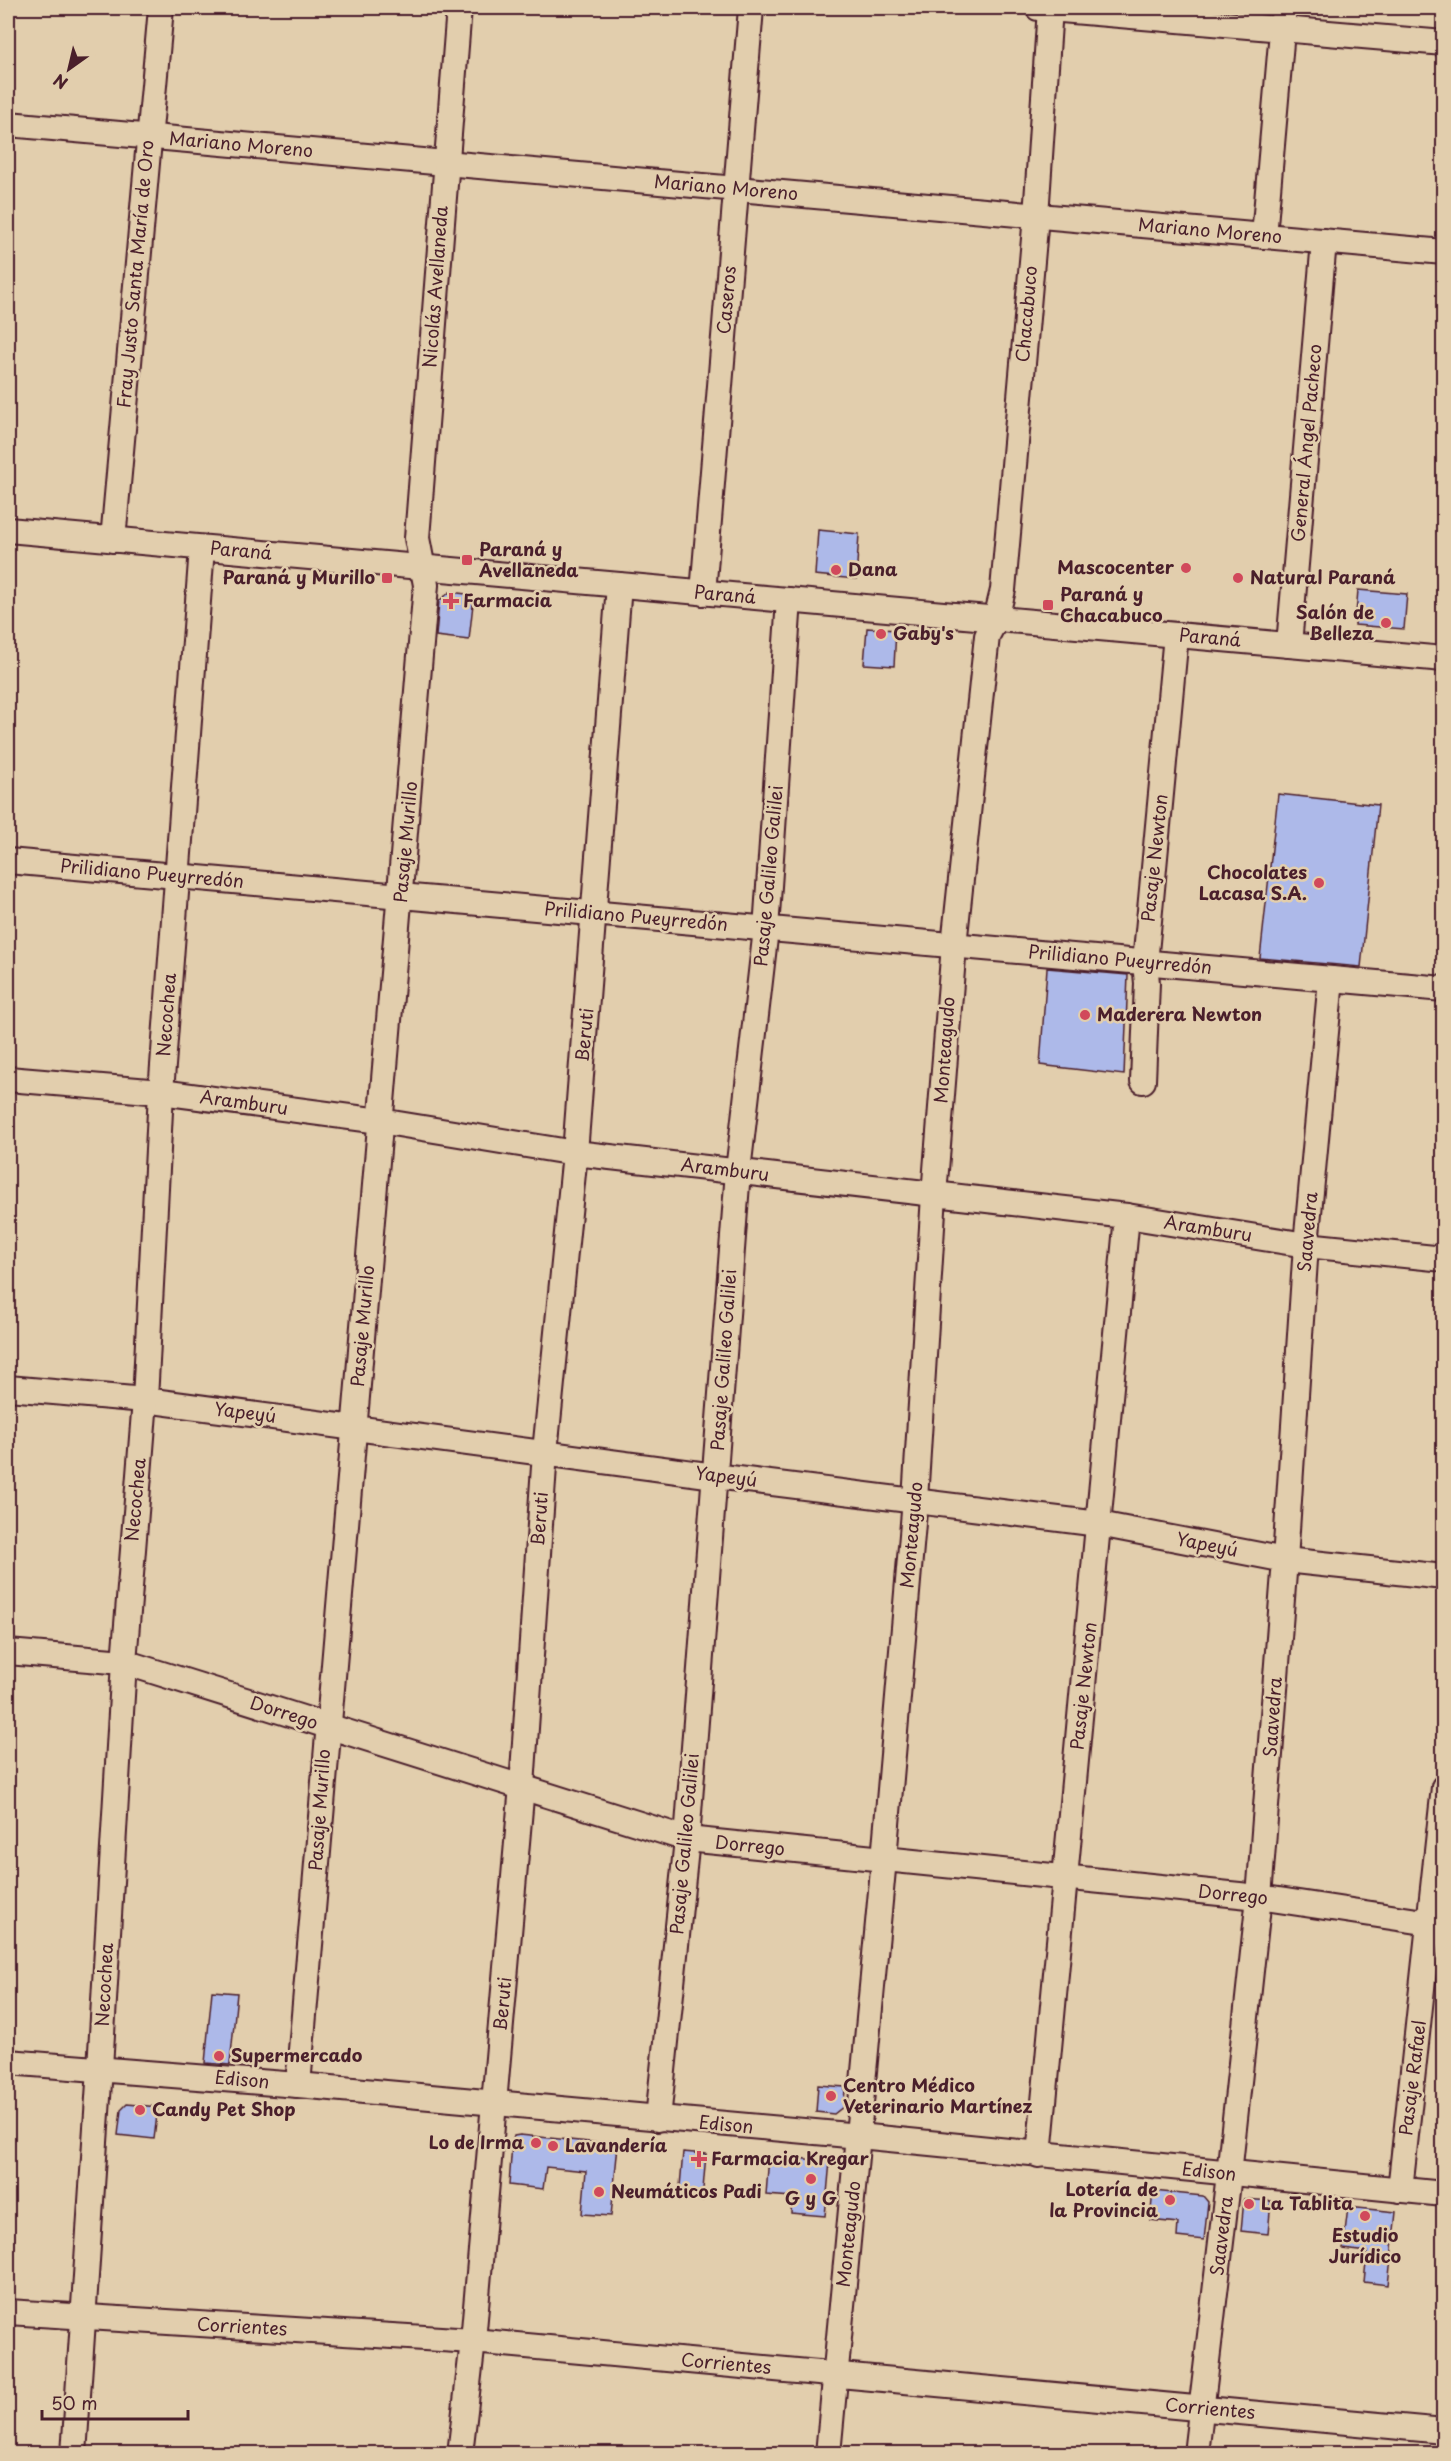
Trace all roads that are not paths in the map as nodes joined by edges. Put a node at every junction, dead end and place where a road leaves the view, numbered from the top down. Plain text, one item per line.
1 (160, 8) edge
2 (459, 8) edge
3 (752, 8) edge
4 (1046, 8) edge
5 (1283, 18) edge
6 (1443, 43) edge
7 (8, 124) edge
8 (149, 137) junction
9 (446, 163) junction
10 (736, 189) junction
11 (1036, 216) junction
12 (1264, 236) junction
13 (1324, 241) junction
14 (1443, 252) edge
15 (8, 530) edge
16 (112, 540) junction
17 (202, 548) junction
18 (423, 567) junction
19 (619, 585) junction
20 (703, 593) junction
21 (789, 600) junction
22 (996, 619) junction
23 (1176, 635) junction
24 (1289, 645) junction
25 (1443, 659) edge
26 (8, 861) edge
27 (177, 876) junction
28 (402, 896) junction
29 (595, 913) junction
30 (766, 928) junction
31 (954, 945) junction
32 (1144, 963) junction
33 (1331, 979) junction
34 (1443, 989) edge
35 (8, 1079) edge
36 (1143, 1081) dead end
37 (162, 1092) junction
38 (380, 1121) junction
39 (575, 1153) junction
40 (738, 1172) junction
41 (934, 1195) junction
42 (1127, 1216) junction
43 (1306, 1245) junction
44 (1443, 1259) edge
45 (8, 1388) edge
46 (145, 1400) junction
47 (354, 1427) junction
48 (545, 1452) junction
49 (715, 1476) junction
50 (915, 1500) junction
51 (1099, 1524) junction
52 (1285, 1560) junction
53 (1443, 1577) edge
54 (8, 1652) edge
55 (123, 1662) junction
56 (327, 1727) junction
57 (522, 1786) junction
58 (1443, 1787) edge
59 (687, 1839) junction
60 (884, 1859) junction
61 (1065, 1878) junction
62 (1259, 1897) junction
63 (1437, 1924) edge
64 (8, 2062) edge
65 (100, 2068) junction
66 (298, 2085) junction
67 (494, 2104) junction
68 (658, 2119) junction
69 (859, 2136) junction
70 (1039, 2155) junction
71 (1229, 2174) junction
72 (1400, 2190) junction
73 (1443, 2194) edge
74 (8, 2312) edge
75 (82, 2318) junction
76 (473, 2341) junction
77 (835, 2374) junction
78 (1201, 2408) junction
79 (1443, 2432) edge
80 (74, 2454) edge
81 (460, 2454) edge
82 (828, 2454) edge
83 (1196, 2454) edge

1 - 8 street, Fray Justo Santa María de Oro
2 - 9 street, Nicolás Avellaneda
3 - 10 street, Caseros
4 - 5 street
4 - 11 street, Chacabuco
5 - 6 street
5 - 12 street
7 - 8 street, Mariano Moreno
8 - 9 street, Mariano Moreno
8 - 16 street, Fray Justo Santa María de Oro
9 - 10 street, Mariano Moreno
9 - 18 street, Nicolás Avellaneda
10 - 11 street, Mariano Moreno
10 - 20 street, Caseros
11 - 12 street, Mariano Moreno
11 - 22 street, Chacabuco
12 - 13 street, Mariano Moreno
13 - 14 street, Mariano Moreno
13 - 24 street, General Ángel Pacheco
15 - 16 street, Paraná
16 - 17 street, Paraná
17 - 18 street, Paraná
17 - 27 street, Necochea
18 - 19 street, Paraná
18 - 28 street, Pasaje Murillo
19 - 20 street, Paraná
19 - 29 street, Beruti
20 - 21 street, Paraná
21 - 22 street, Paraná
21 - 30 street, Pasaje Galileo Galilei
22 - 23 street, Paraná
22 - 31 street, Monteagudo
23 - 24 street, Paraná
23 - 32 street, Pasaje Newton
24 - 25 street, Paraná
26 - 27 street, Prilidiano Pueyrredón
27 - 28 street, Prilidiano Pueyrredón
27 - 37 street, Necochea
28 - 29 street, Prilidiano Pueyrredón
28 - 38 street, Pasaje Murillo
29 - 30 street, Prilidiano Pueyrredón
29 - 39 street, Beruti
30 - 31 street, Prilidiano Pueyrredón
30 - 40 street, Pasaje Galileo Galilei
31 - 32 street, Prilidiano Pueyrredón
31 - 41 street, Monteagudo
32 - 33 street, Prilidiano Pueyrredón
32 - 36 street, Pasaje Newton
33 - 34 street, Prilidiano Pueyrredón
33 - 43 street, Saavedra
35 - 37 street, Aramburu
37 - 38 street, Aramburu
37 - 46 street, Necochea
38 - 39 street, Aramburu
38 - 47 street, Pasaje Murillo
39 - 40 street, Aramburu
39 - 48 street, Beruti
40 - 41 street, Aramburu
40 - 49 street, Pasaje Galileo Galilei
41 - 42 street, Aramburu
41 - 50 street, Monteagudo
42 - 43 street, Aramburu
42 - 51 street, Pasaje Newton
43 - 44 street, Aramburu
43 - 52 street, Saavedra
45 - 46 street, Yapeyú
46 - 47 street, Yapeyú
46 - 55 street, Necochea
47 - 48 street, Yapeyú
47 - 56 street, Pasaje Murillo
48 - 49 street, Yapeyú
48 - 57 street, Beruti
49 - 50 street, Yapeyú
49 - 59 street, Pasaje Galileo Galilei
50 - 51 street, Yapeyú
50 - 60 street, Monteagudo
51 - 52 street, Yapeyú
51 - 61 street, Pasaje Newton
52 - 53 street, Yapeyú
52 - 62 street, Saavedra
54 - 55 street, Dorrego
55 - 56 street, Dorrego
55 - 65 street, Necochea
56 - 57 street, Dorrego
56 - 66 street, Pasaje Murillo
57 - 59 street, Dorrego
57 - 67 street, Beruti
58 - 63 street, Pasaje Rafael
59 - 60 street, Dorrego
59 - 68 street, Pasaje Galileo Galilei
60 - 61 street, Dorrego
60 - 69 street, Monteagudo
61 - 62 street, Dorrego
61 - 70 street, Pasaje Newton
62 - 63 street, Dorrego
62 - 71 street, Saavedra
63 - 72 street, Pasaje Rafael
64 - 65 street, Edison
65 - 66 street, Edison
65 - 75 street, Necochea
66 - 67 street, Edison
67 - 68 street, Edison
67 - 76 street, Beruti
68 - 69 street, Edison
69 - 70 street, Edison
69 - 77 street, Monteagudo
70 - 71 street, Edison
71 - 72 street, Edison
71 - 78 street, Saavedra
72 - 73 street, Edison
74 - 75 street, Corrientes
75 - 76 street, Corrientes
75 - 80 street, Necochea
76 - 77 street, Corrientes
76 - 81 street, Beruti
77 - 78 street, Corrientes
77 - 82 street, Monteagudo
78 - 79 street, Corrientes
78 - 83 street, Saavedra

